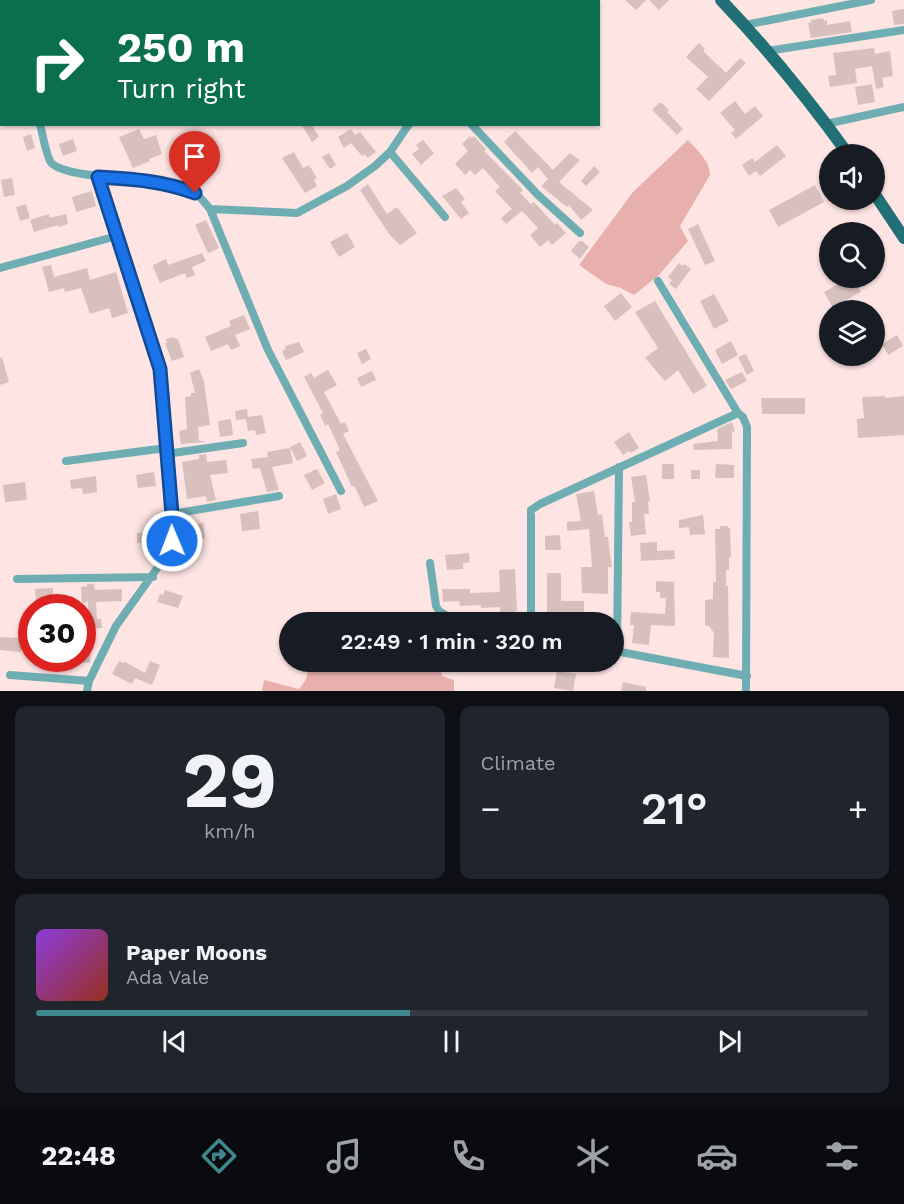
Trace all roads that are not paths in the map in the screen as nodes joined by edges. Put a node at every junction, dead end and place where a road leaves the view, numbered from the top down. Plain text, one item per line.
1 (721, 0) edge
2 (871, 0) edge
3 (745, 25) junction
4 (904, 30) edge
5 (767, 51) junction
6 (904, 107) edge
7 (826, 124) junction
8 (41, 126) edge
9 (408, 126) edge
10 (473, 126) edge
11 (841, 144) edge
12 (390, 152) junction
13 (98, 177) junction
14 (210, 209) junction
15 (885, 209) edge
16 (445, 217) dead end
17 (580, 233) dead end
18 (117, 236) junction
19 (904, 237) edge
20 (0, 268) edge
21 (658, 281) dead end
22 (738, 413) junction
23 (243, 443) dead end
24 (166, 451) junction
25 (66, 461) dead end
26 (619, 468) junction
27 (341, 491) dead end
28 (279, 496) dead end
29 (172, 514) junction
30 (430, 563) dead end
31 (153, 576) junction
32 (17, 579) dead end
33 (442, 612) edge
34 (531, 612) edge
35 (616, 612) edge
36 (624, 653) edge
37 (10, 675) dead end
38 (747, 676) junction
39 (89, 681) junction
40 (87, 691) edge
41 (746, 691) edge

1 - 3 main road
2 - 3 street
3 - 5 main road
4 - 5 street
5 - 7 main road
6 - 7 street
7 - 11 main road
8 - 13 street
9 - 12 street
10 - 17 street
12 - 14 street
12 - 16 street
13 - 14 street
13 - 18 street
14 - 27 street
15 - 19 main road
18 - 20 street
18 - 24 street
21 - 22 street
22 - 26 street
22 - 38 street
23 - 24 street
24 - 25 street
24 - 29 street
26 - 34 street
26 - 35 street
28 - 29 street
29 - 31 street
30 - 33 street
31 - 32 street
31 - 39 street
36 - 38 street
37 - 39 street
38 - 41 street
39 - 40 street

